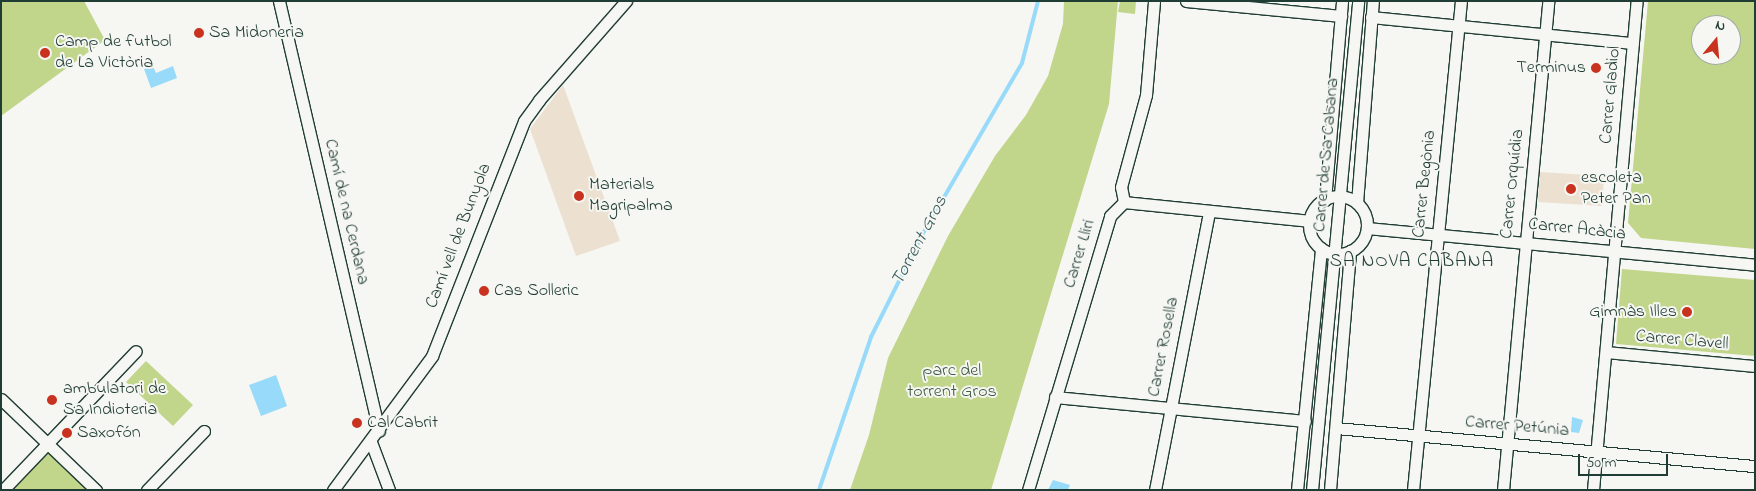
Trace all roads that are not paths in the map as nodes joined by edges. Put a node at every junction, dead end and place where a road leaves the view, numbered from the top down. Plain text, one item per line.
1 (279, 1) edge
2 (626, 1) edge
3 (1154, 1) edge
4 (1186, 1) edge
5 (1342, 1) edge
6 (1358, 1) edge
7 (1373, 1) edge
8 (1461, 1) edge
9 (1548, 1) edge
10 (1637, 1) edge
11 (1341, 16) junction
12 (1371, 18) junction
13 (1459, 26) junction
14 (1546, 35) junction
15 (1633, 43) junction
16 (1340, 196) junction
17 (1325, 200) junction
18 (1124, 202) junction
19 (1357, 203) junction
20 (1208, 211) junction
21 (1310, 221) junction
22 (1367, 228) junction
23 (1438, 234) junction
24 (1524, 243) junction
25 (1321, 248) junction
26 (1350, 251) junction
27 (1615, 251) junction
28 (1336, 254) junction
29 (1755, 265) edge
30 (136, 351) dead end
31 (1606, 352) junction
32 (1755, 366) edge
33 (1055, 397) junction
34 (1, 399) edge
35 (1170, 409) junction
36 (1305, 421) junction
37 (1336, 428) junction
38 (204, 430) dead end
39 (379, 430) junction
40 (1417, 435) junction
41 (371, 442) junction
42 (1507, 443) junction
43 (47, 444) junction
44 (1597, 451) junction
45 (1755, 466) edge
46 (3, 490) edge
47 (96, 490) edge
48 (146, 490) edge
49 (333, 490) edge
50 (389, 490) edge
51 (1028, 490) edge
52 (1155, 490) edge
53 (1297, 490) edge
54 (1312, 490) edge
55 (1330, 490) edge
56 (1414, 490) edge
57 (1502, 490) edge
58 (1593, 490) edge

1 - 39 street, Camí de na Cerdana
2 - 39 street, Camí vell de Bunyola
3 - 18 street
4 - 11 street
5 - 11 street
6 - 16 street, Carrer de Sa Cabana
7 - 12 street
8 - 13 street, Carrer Begònia
9 - 14 street, Carrer Orquídia
10 - 15 street, Carrer Gladiol
11 - 17 street
12 - 13 street
12 - 19 street
13 - 14 street
13 - 23 street, Carrer Begònia
14 - 15 street
14 - 24 street, Carrer Orquídia
15 - 27 street, Carrer Gladiol
16 - 17 street
16 - 19 street
16 - 28 street, Carrer de Sa Cabana
17 - 21 street
18 - 20 street
18 - 33 street, Carrer Lliri
19 - 22 street
20 - 21 street
20 - 35 street, Carrer Rosella
21 - 25 street
22 - 23 street, Carrer Acàcia
22 - 26 street
23 - 24 street, Carrer Acàcia
23 - 40 street, Carrer Begònia
24 - 27 street, Carrer Acàcia
24 - 42 street, Carrer Orquídia
25 - 28 street
25 - 36 street
26 - 28 street
26 - 37 street
27 - 29 street, Carrer Acàcia
27 - 31 street, Carrer Gladiol
28 - 54 street, Carrer de Sa Cabana
30 - 43 street
31 - 32 street, Carrer Clavell
31 - 44 street, Carrer Gladiol
33 - 35 street
33 - 51 street, Carrer Lliri
34 - 43 street
35 - 36 street
35 - 52 street, Carrer Rosella
36 - 53 street
37 - 40 street, Carrer Petúnia
37 - 55 street
38 - 48 street
39 - 41 street, Camí vell de Bunyola
40 - 42 street, Carrer Petúnia
40 - 56 street, Carrer Begònia
41 - 49 street, Camí vell de Bunyola
41 - 50 street
42 - 44 street, Carrer Petúnia
42 - 57 street, Carrer Orquídia
43 - 46 street
43 - 47 street
44 - 45 street, Carrer Petúnia
44 - 58 street, Carrer Gladiol

